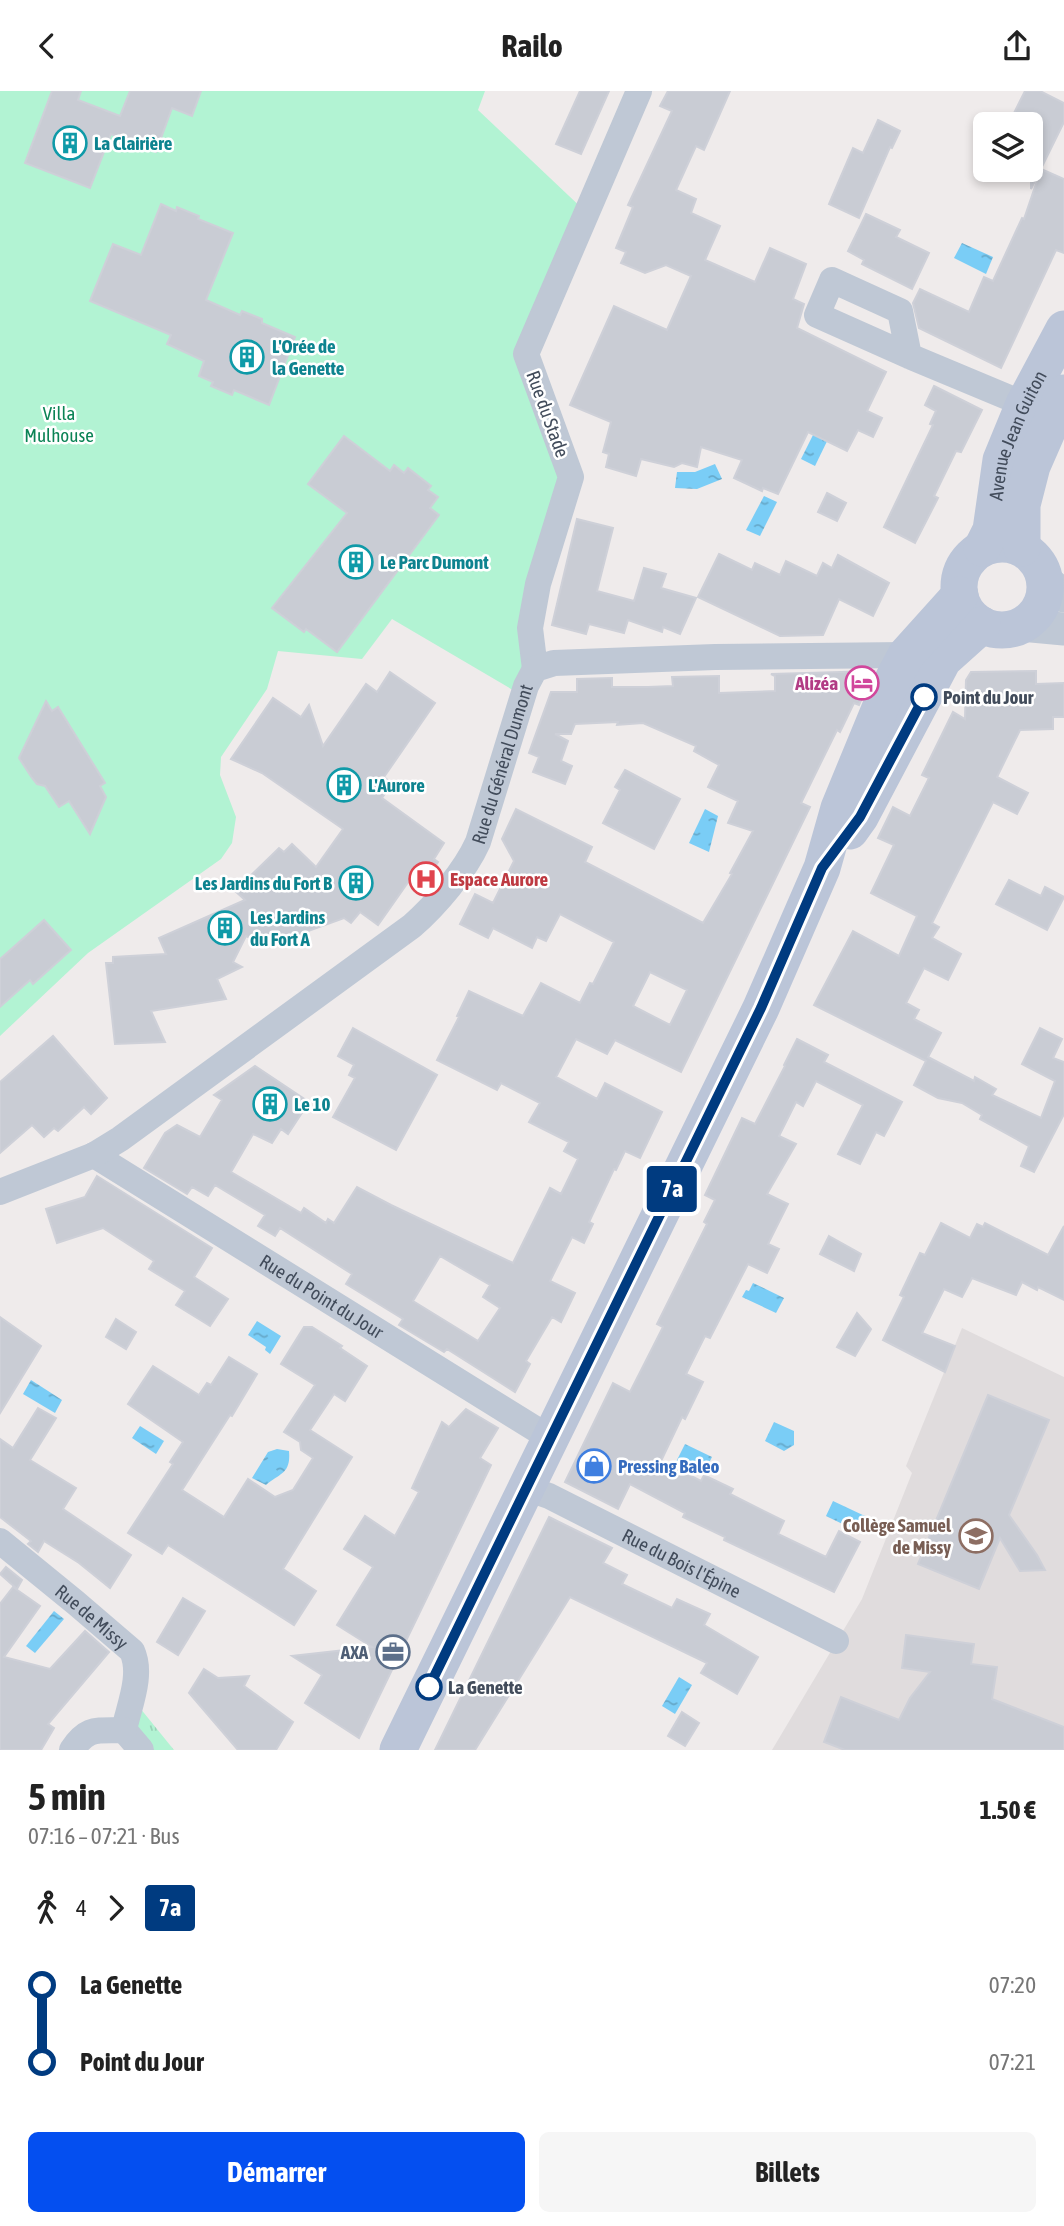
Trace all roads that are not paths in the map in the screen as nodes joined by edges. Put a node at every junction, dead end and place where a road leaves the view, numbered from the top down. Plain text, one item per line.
1 (639, 91) edge
2 (1064, 329) edge
3 (909, 356) dead end
4 (1048, 403) edge
5 (982, 548) junction
6 (1022, 548) junction
7 (1054, 588) edge
8 (960, 596) junction
9 (982, 625) junction
10 (1021, 625) junction
11 (1064, 629) edge
12 (906, 655) junction
13 (535, 669) junction
14 (822, 868) junction
15 (94, 1155) junction
16 (0, 1192) edge
17 (550, 1438) junction
18 (526, 1489) junction
19 (0, 1541) edge
20 (836, 1641) dead end
21 (124, 1730) junction
22 (72, 1750) edge
23 (141, 1750) edge
24 (398, 1750) edge

1 - 13 street, Rue du Stade
2 - 4 main road, Avenue Jean Guiton
3 - 4 street
4 - 5 main road, Avenue Jean Guiton
4 - 6 main road, Avenue Jean Guiton
5 - 6 main road
5 - 8 main road
6 - 7 main road
7 - 10 main road
8 - 9 main road
8 - 12 main road
9 - 10 main road
9 - 14 main road
10 - 11 street
12 - 13 street, Rue du Général Dumont
12 - 14 main road
13 - 15 street, Rue du Général Dumont
14 - 17 main road
15 - 16 street, Rue du Général Dumont
15 - 17 street, Rue du Point du Jour
17 - 18 main road
18 - 20 street, Rue du Bois l'Épine
18 - 24 main road
19 - 21 street, Rue de Missy
21 - 22 street
21 - 23 street

